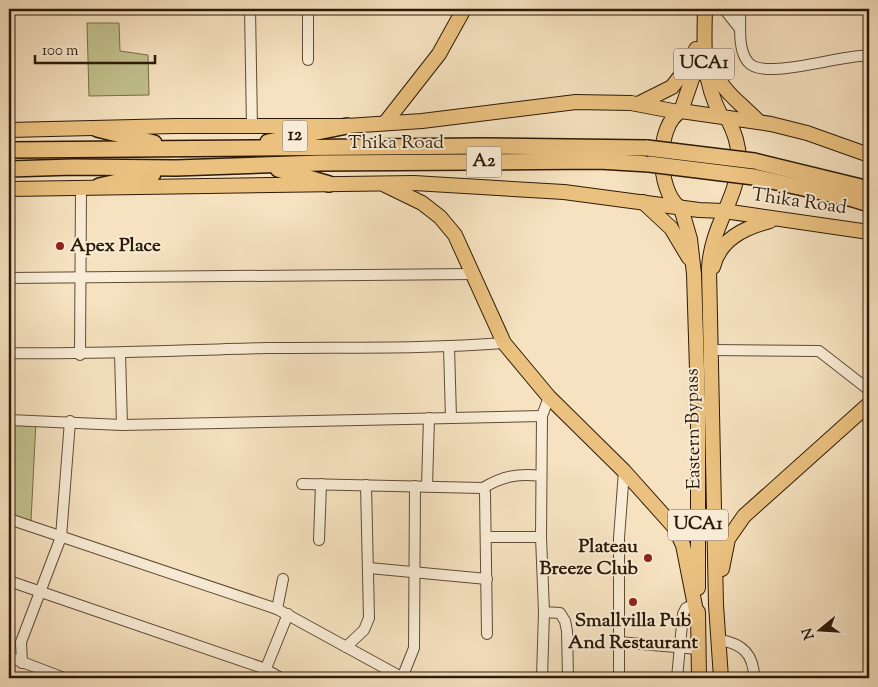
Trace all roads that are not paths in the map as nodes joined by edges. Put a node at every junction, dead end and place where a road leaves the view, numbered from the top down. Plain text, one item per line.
1 (250, 9) edge
2 (308, 9) edge
3 (464, 9) edge
4 (695, 9) edge
5 (705, 9) edge
6 (724, 9) edge
7 (740, 9) edge
8 (741, 30) junction
9 (700, 48) junction
10 (869, 56) edge
11 (308, 60) dead end
12 (638, 104) junction
13 (679, 111) junction
14 (724, 117) junction
15 (758, 121) junction
16 (385, 123) junction
17 (347, 126) junction
18 (252, 127) junction
19 (97, 129) junction
20 (9, 130) edge
21 (245, 148) junction
22 (176, 149) junction
23 (9, 150) edge
24 (869, 155) edge
25 (267, 166) junction
26 (176, 168) junction
27 (9, 169) edge
28 (329, 184) junction
29 (381, 184) junction
30 (100, 186) junction
31 (81, 188) junction
32 (9, 189) edge
33 (869, 189) edge
34 (643, 202) junction
35 (869, 204) edge
36 (680, 208) junction
37 (724, 211) junction
38 (773, 220) junction
39 (869, 232) edge
40 (694, 269) junction
41 (473, 274) junction
42 (9, 278) edge
43 (81, 278) junction
44 (709, 280) junction
45 (504, 343) junction
46 (449, 347) junction
47 (711, 350) junction
48 (9, 353) edge
49 (120, 353) junction
50 (80, 355) junction
51 (869, 390) edge
52 (549, 397) junction
53 (869, 404) edge
54 (542, 416) junction
55 (429, 418) junction
56 (451, 418) junction
57 (9, 420) edge
58 (70, 421) junction
59 (122, 425) junction
60 (624, 471) junction
61 (541, 476) junction
62 (302, 484) dead end
63 (321, 484) junction
64 (366, 485) junction
65 (415, 486) junction
66 (427, 486) junction
67 (483, 488) junction
68 (9, 519) edge
69 (61, 537) junction
70 (486, 537) junction
71 (541, 537) junction
72 (319, 540) dead end
73 (369, 568) junction
74 (414, 572) junction
75 (282, 578) dead end
76 (487, 579) junction
77 (9, 582) edge
78 (40, 592) junction
79 (695, 604) junction
80 (716, 605) junction
81 (277, 609) junction
82 (544, 612) junction
83 (288, 614) junction
84 (698, 621) junction
85 (487, 634) dead end
86 (718, 640) junction
87 (619, 642) junction
88 (346, 647) junction
89 (680, 647) junction
90 (698, 648) junction
91 (9, 657) edge
92 (22, 663) junction
93 (264, 674) edge
94 (64, 678) edge
95 (281, 678) edge
96 (402, 678) edge
97 (542, 678) edge
98 (568, 678) edge
99 (619, 678) edge
100 (677, 678) edge
101 (698, 678) edge
102 (721, 678) edge
103 (754, 678) edge

1 - 18 street
2 - 11 street
3 - 16 main road
4 - 9 main road, UCA1
5 - 9 main road, UCA1
6 - 8 street
7 - 8 street
8 - 10 street
9 - 12 main road
9 - 13 main road, UCA1
9 - 14 main road, UCA1
9 - 15 main road
12 - 13 main road, Thika Road
12 - 16 main road, Thika Road
13 - 14 main road
13 - 36 main road
14 - 15 main road
14 - 37 main road
15 - 24 main road
16 - 17 main road, Thika Road
17 - 18 main road, Thika Road
17 - 21 highway, 12
18 - 19 main road, Thika Road
19 - 20 main road, Thika Road
19 - 22 highway
21 - 22 highway, Thika Road / A2
21 - 33 highway, Thika Road / A2, bridge
22 - 23 highway, Thika Road / A2
25 - 26 highway, Thika Road / A2
25 - 28 highway
25 - 35 highway, Thika Road / A2, bridge
26 - 27 highway, Thika Road / A2
26 - 30 highway
28 - 29 main road, Thika Road
28 - 30 main road, Thika Road
29 - 34 main road, Thika Road
29 - 41 main road
30 - 31 main road, Thika Road
31 - 32 main road, Thika Road
31 - 43 street
34 - 36 main road, Thika Road
34 - 40 main road
36 - 37 main road
36 - 40 main road, UCA1
37 - 38 main road, Thika Road
37 - 44 main road, Eastern Bypass
38 - 39 main road, Thika Road
38 - 44 main road
40 - 84 main road, Eastern Bypass / UCA1
41 - 43 street
41 - 45 main road
42 - 43 street
43 - 50 street
44 - 47 main road, Eastern Bypass
45 - 46 street
45 - 52 main road
46 - 49 street
46 - 56 street
47 - 51 street
47 - 80 main road, Eastern Bypass
48 - 50 street
49 - 50 street
49 - 59 street
52 - 54 street
52 - 60 main road
53 - 80 main road
54 - 56 street
54 - 61 street
55 - 56 street
55 - 59 street
55 - 66 street
57 - 58 street
58 - 59 street
58 - 69 street
60 - 79 main road
60 - 87 street
61 - 67 street
61 - 71 street
62 - 63 street
63 - 64 street
63 - 72 street
64 - 65 street
64 - 73 street
65 - 66 street
65 - 74 street
66 - 67 street
67 - 70 street
68 - 69 street
69 - 78 street
69 - 81 street
70 - 71 street
70 - 76 street
71 - 82 street
73 - 74 street
73 - 88 street
74 - 76 street
74 - 96 street
75 - 81 street
76 - 85 street
77 - 78 street
78 - 92 street
78 - 93 street
79 - 84 main road
79 - 89 street
80 - 86 main road, Eastern Bypass
81 - 83 street
82 - 97 street
82 - 98 street
83 - 88 street
83 - 93 street
84 - 90 main road, Eastern Bypass / UCA1
86 - 102 main road, Eastern Bypass
86 - 103 street
87 - 89 street
87 - 99 street
88 - 96 street
89 - 90 street
89 - 100 street
90 - 101 main road, Eastern Bypass / UCA1
91 - 92 street
92 - 94 street
93 - 95 street

